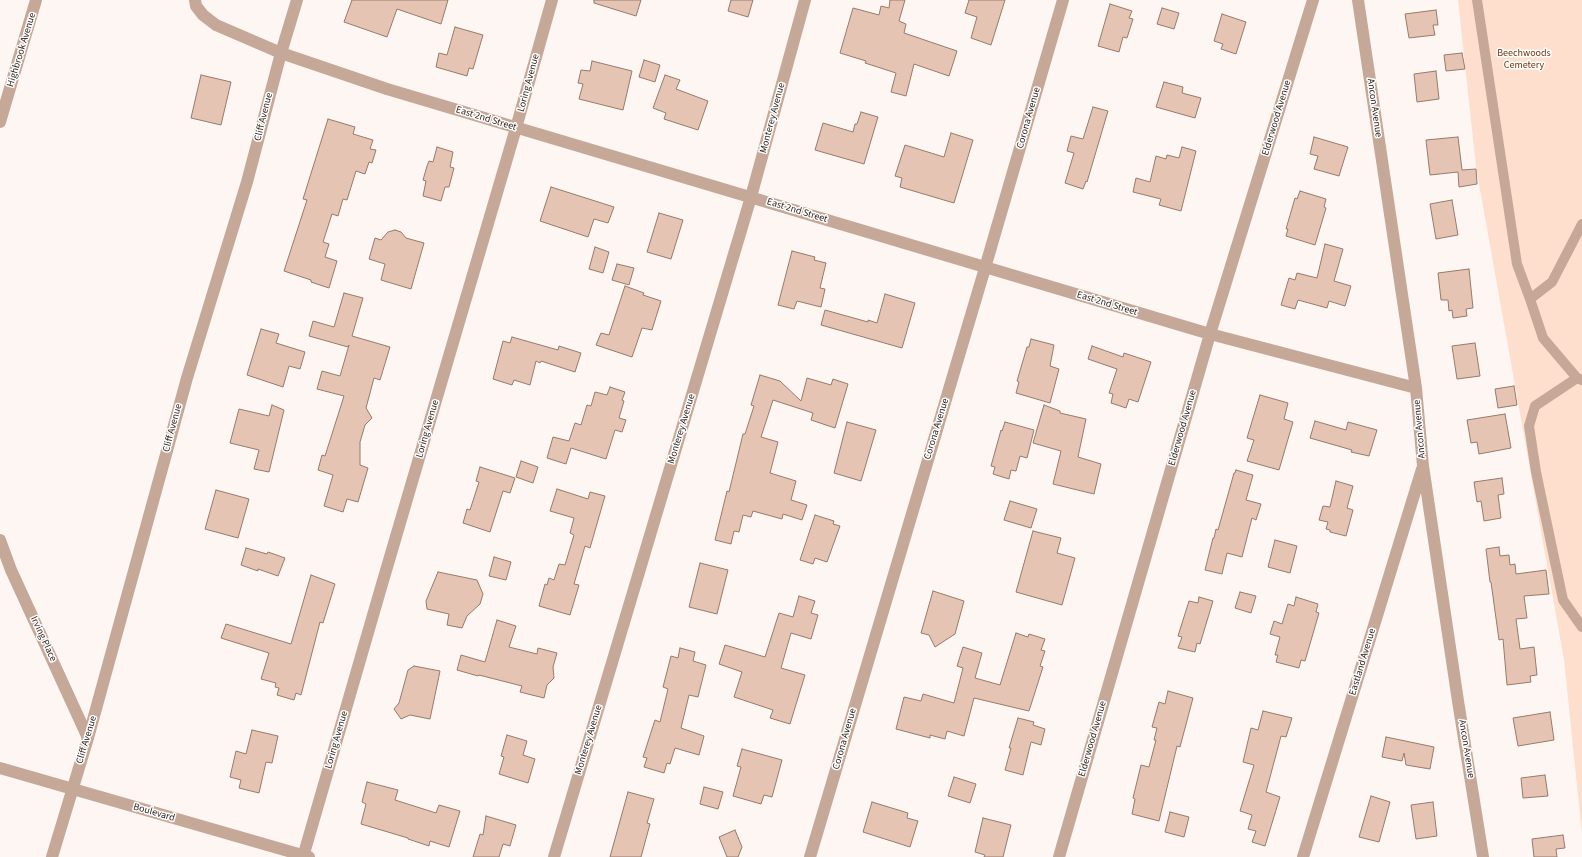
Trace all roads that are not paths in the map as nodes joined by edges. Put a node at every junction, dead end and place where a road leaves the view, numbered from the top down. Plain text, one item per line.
1 (36, 0) edge
2 (195, 0) edge
3 (297, 0) edge
4 (552, 0) edge
5 (805, 0) edge
6 (1063, 0) edge
7 (1313, 0) edge
8 (1358, 0) edge
9 (1477, 0) edge
10 (281, 53) junction
11 (0, 122) edge
12 (516, 128) junction
13 (751, 197) junction
14 (1582, 224) edge
15 (1580, 236) edge
16 (985, 268) junction
17 (1530, 299) junction
18 (1210, 334) junction
19 (1580, 379) edge
20 (1416, 388) junction
21 (1423, 466) junction
22 (0, 540) edge
23 (1582, 627) edge
24 (88, 738) junction
25 (0, 768) edge
26 (72, 789) junction
27 (305, 856) edge
28 (52, 857) edge
29 (554, 857) edge
30 (810, 857) edge
31 (1059, 857) edge
32 (1303, 857) edge
33 (1484, 857) edge

1 - 11 street, Highbrook Avenue
2 - 10 street, East 2nd Street
3 - 10 street, Cliff Avenue
4 - 12 street, Loring Avenue
5 - 13 street, Monterey Avenue
6 - 16 street, Corona Avenue
7 - 18 street, Elderwood Avenue
8 - 20 street, Ancon Avenue
9 - 17 lane
10 - 12 street, East 2nd Street
10 - 24 street, Cliff Avenue
12 - 13 street, East 2nd Street
12 - 27 street, Loring Avenue
13 - 16 street, East 2nd Street
13 - 29 street, Monterey Avenue
14 - 15 lane
15 - 17 lane
16 - 18 street, East 2nd Street
16 - 30 street, Corona Avenue
17 - 19 lane
18 - 20 street, East 2nd Street
18 - 31 street, Elderwood Avenue
19 - 23 lane
20 - 21 street, Ancon Avenue
21 - 32 street, Eastland Avenue
21 - 33 street, Ancon Avenue
22 - 24 street, Irving Place
24 - 26 street, Cliff Avenue
25 - 26 street, Boulevard
26 - 27 street, Boulevard
26 - 28 street, Cliff Avenue

